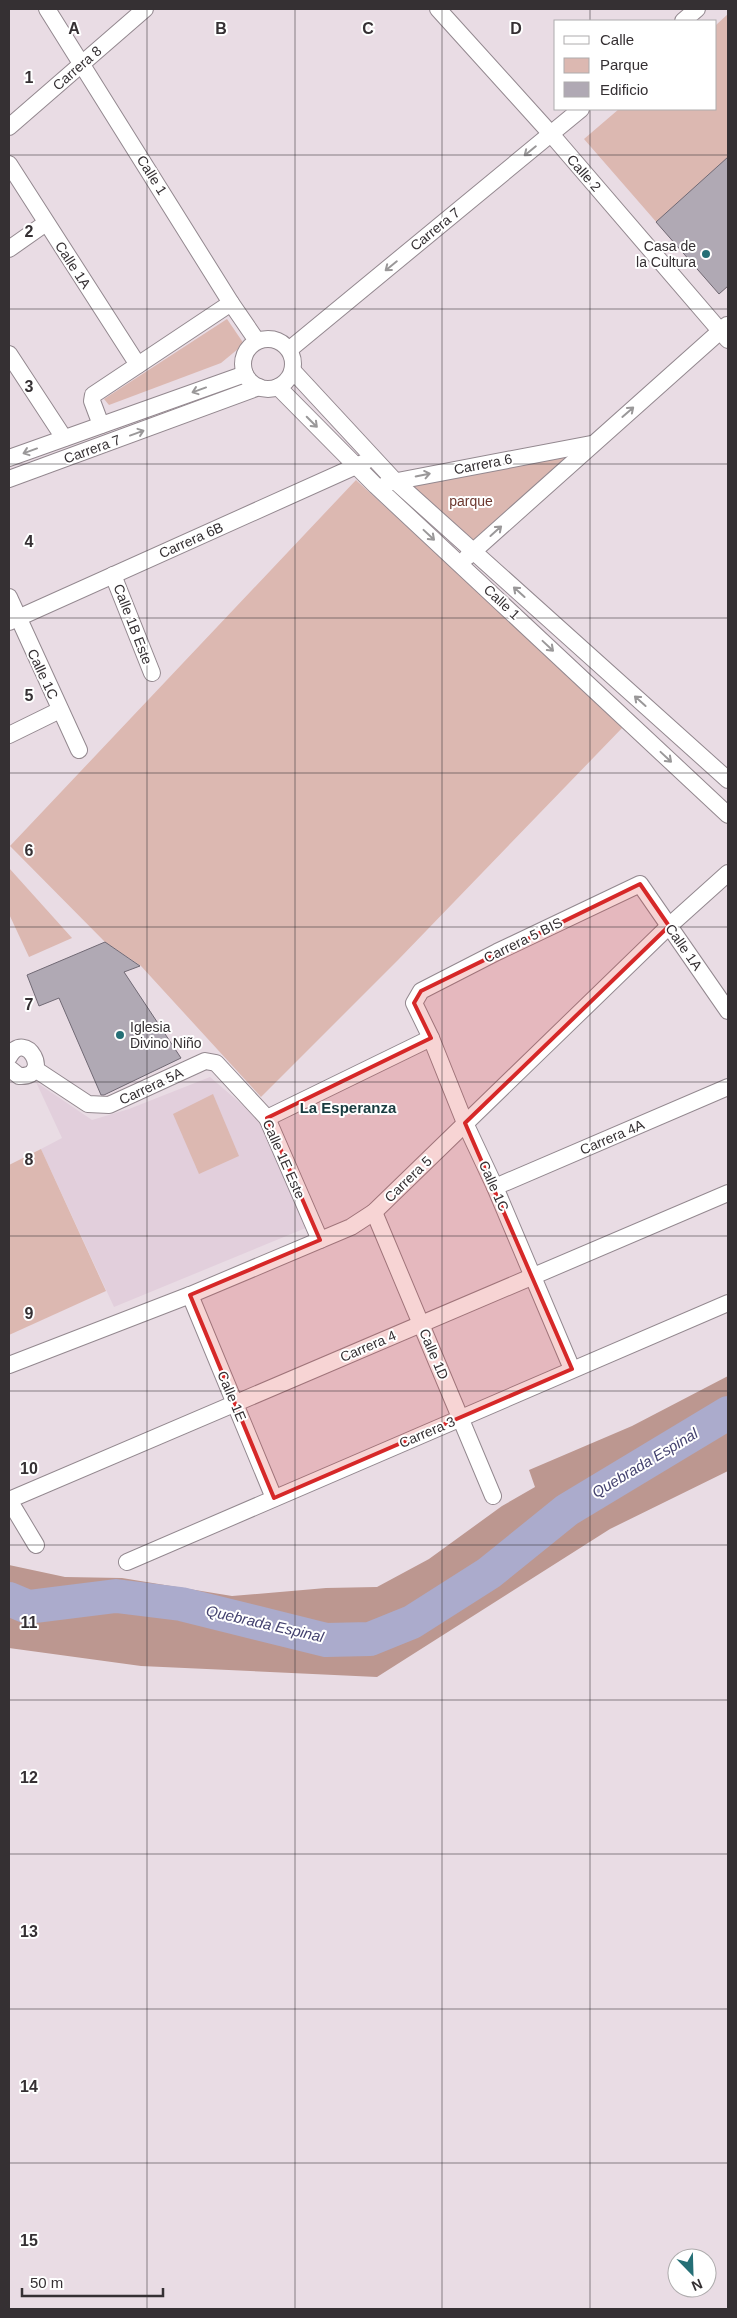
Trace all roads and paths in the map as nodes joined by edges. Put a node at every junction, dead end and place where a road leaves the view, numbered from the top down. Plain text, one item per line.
1 (47, 9) edge
2 (144, 9) edge
3 (438, 9) edge
4 (698, 9) edge
5 (684, 20) edge
6 (82, 64) junction
7 (580, 110) edge
8 (9, 127) edge
9 (551, 134) junction
10 (9, 164) edge
11 (46, 223) junction
12 (9, 249) edge
13 (231, 303) junction
14 (726, 332) edge
15 (257, 341) junction
16 (290, 349) junction
17 (9, 354) edge
18 (138, 365) junction
19 (293, 371) junction
20 (245, 374) junction
21 (260, 387) junction
22 (278, 387) junction
23 (101, 425) junction
24 (64, 438) junction
25 (591, 444) junction
26 (9, 458) edge
27 (373, 459) junction
28 (356, 466) junction
29 (9, 479) edge
30 (395, 481) junction
31 (376, 486) junction
32 (474, 551) junction
33 (459, 563) junction
34 (114, 575) junction
35 (9, 597) edge
36 (13, 620) edge
37 (152, 673) dead end
38 (60, 710) junction
39 (9, 735) edge
40 (79, 750) dead end
41 (728, 780) edge
42 (728, 815) edge
43 (728, 873) edge
44 (640, 884) joint
45 (669, 926) junction
46 (414, 1003) joint
47 (728, 1011) edge
48 (431, 1038) junction
49 (10, 1060) edge
50 (216, 1063) joint
51 (35, 1069) junction
52 (728, 1087) edge
53 (267, 1118) junction
54 (466, 1124) junction
55 (495, 1186) junction
56 (728, 1192) edge
57 (374, 1212) junction
58 (320, 1240) junction
59 (533, 1276) junction
60 (190, 1295) junction
61 (728, 1302) edge
62 (421, 1324) junction
63 (9, 1364) edge
64 (572, 1369) junction
65 (235, 1403) junction
66 (460, 1417) junction
67 (493, 1496) dead end
68 (274, 1498) junction
69 (9, 1500) edge
70 (36, 1545) dead end
71 (127, 1562) dead end

1 - 6 street, Calle 1
2 - 6 street, Carrera 8
3 - 9 street, Calle 2
4 - 5 street
6 - 8 street, Carrera 8
6 - 13 street, Calle 1
7 - 9 street, Carrera 7
9 - 14 street, Calle 2
9 -> 16 street, Carrera 7
10 - 11 street, Calle 1A
11 - 12 street
11 - 18 street, Calle 1A
13 - 15 street, Calle 1
13 - 18 street
25 -> 14 street
15 - 16 street
15 - 20 street
16 - 19 street
17 - 24 street
18 - 23 street
19 - 22 street
19 - 27 street, Calle 1
20 - 21 street
20 -> 23 street, Carrera 7
21 - 22 street
29 -> 21 street, Carrera 7
22 -> 28 street, Calle 1
23 - 24 street, Carrera 7
24 -> 26 street, Carrera 7
30 -> 25 street, Carrera 6
32 -> 25 street
27 - 28 street, Carrera 6B
27 - 30 street, Calle 1
28 - 31 street, Calle 1
28 - 34 street, Carrera 6B
30 - 31 street, Carrera 6
30 - 32 street, Calle 1
31 -> 33 street, Calle 1
32 - 33 street
41 -> 32 street, Calle 1
33 -> 42 street, Calle 1
34 - 36 street, Carrera 6B
34 - 37 street, Calle 1B Este
35 - 36 street, Calle 1C
36 - 38 street, Calle 1C
38 - 39 street
38 - 40 street, Calle 1C
43 - 45 street, Carrera 5
44 - 45 street, Calle 1A
44 - 46 street, Carrera 5 BIS
45 - 47 street, Calle 1A
45 - 54 street, Carrera 5
46 - 48 street, Calle 1C
48 - 53 street
48 - 54 street, Calle 1C
49 - 51 street
49 - 51 street
50 - 51 street, Carrera 5A
50 - 53 street, Calle 1E Este
52 - 55 street, Carrera 4A
53 - 58 street, Calle 1E Este
54 - 55 street, Calle 1C
54 - 57 street, Carrera 5
55 - 59 street, Calle 1C
56 - 59 street, Carrera 4
57 - 58 street, Carrera 5
57 - 62 street, Calle 1D
58 - 60 street, Carrera 5
59 - 62 street, Carrera 4
59 - 64 street, Calle 1C
60 - 63 street, Carrera 5
60 - 65 street, Calle 1E
61 - 64 street, Carrera 3
62 - 65 street, Carrera 4
62 - 66 street, Calle 1D
64 - 66 street, Carrera 3
65 - 68 street, Calle 1E
65 - 69 street, Carrera 4
66 - 67 street, Calle 1D
66 - 68 street, Carrera 3
68 - 71 street, Carrera 3
69 - 70 street

